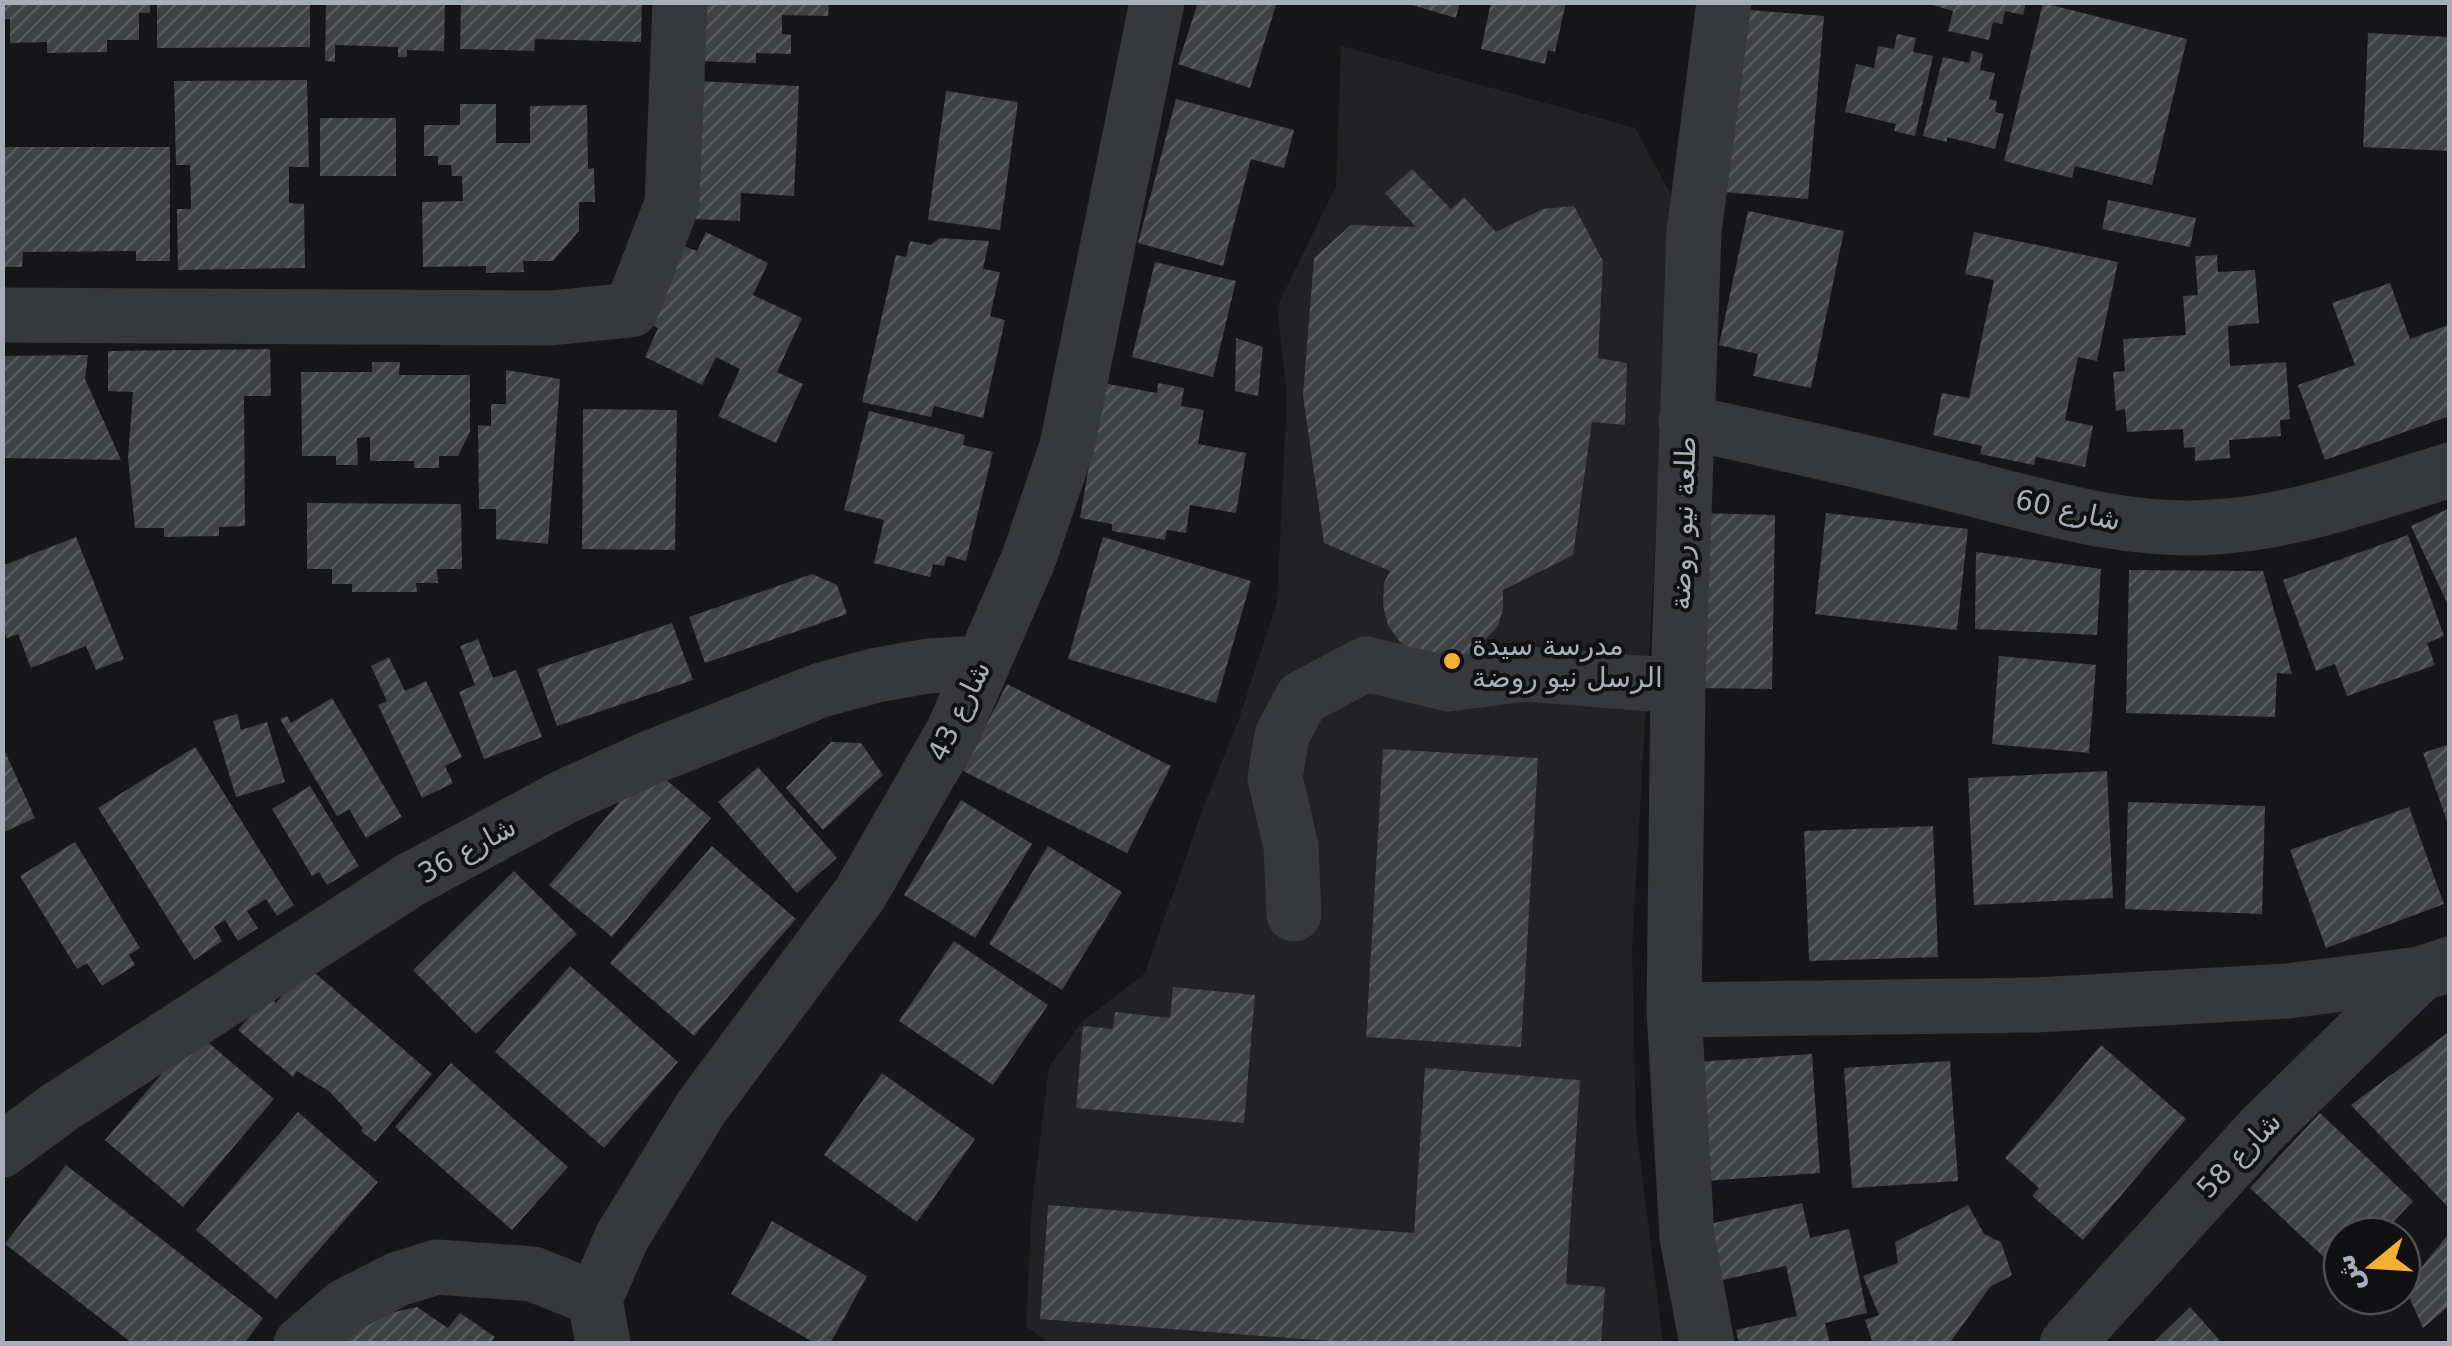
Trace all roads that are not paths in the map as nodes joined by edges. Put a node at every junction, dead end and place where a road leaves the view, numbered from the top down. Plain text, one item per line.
1 (680, 2) edge
2 (1157, 2) edge
3 (1724, 2) edge
4 (2, 315) edge
5 (1686, 422) junction
6 (2450, 470) edge
7 (982, 663) junction
8 (1678, 686) junction
9 (1294, 914) dead end
10 (2435, 969) edge
11 (1674, 1010) junction
12 (2, 1150) edge
13 (600, 1321) edge
14 (301, 1344) edge
15 (1706, 1344) edge
16 (2066, 1344) edge

1 - 4 street
2 - 7 street, شارع 43
3 - 5 street, طلعة نيو روضة
5 - 6 street, شارع 60
5 - 8 street, طلعة نيو روضة
7 - 12 street, شارع 36
7 - 13 street, شارع 43
8 - 9 street
8 - 11 street, طلعة نيو روضة
10 - 11 street
10 - 16 street, شارع 58
11 - 15 street, طلعة نيو روضة
13 - 14 street

